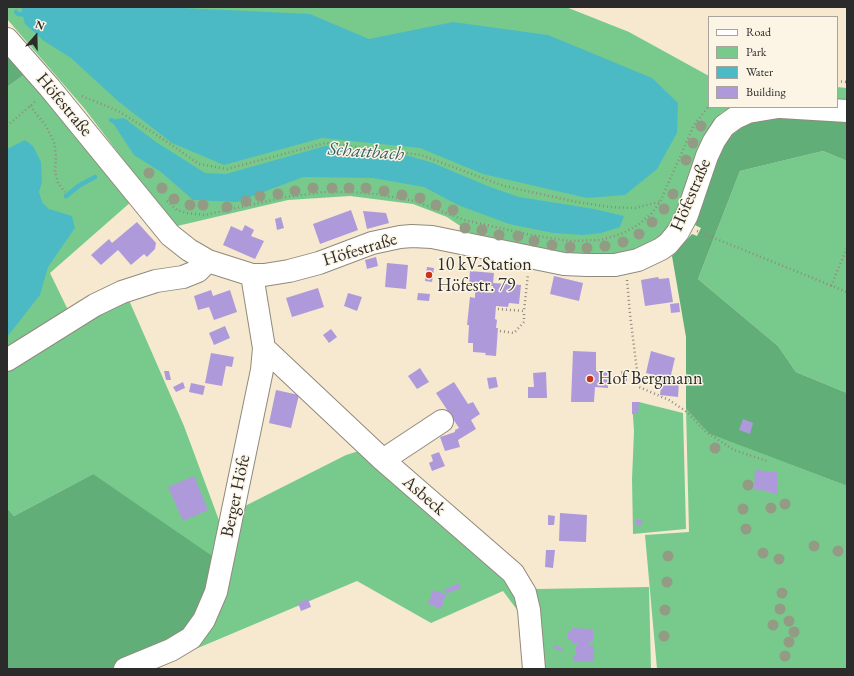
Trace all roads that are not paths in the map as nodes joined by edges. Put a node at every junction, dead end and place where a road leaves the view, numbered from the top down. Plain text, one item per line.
1 (7, 39) edge
2 (772, 108) edge
3 (798, 108) edge
4 (847, 111) edge
5 (208, 261) junction
6 (252, 275) junction
7 (264, 348) junction
8 (7, 360) edge
9 (442, 421) dead end
10 (383, 460) junction
11 (125, 669) edge
12 (534, 669) edge

1 - 5 street, Höfestraße
2 - 6 street, Höfestraße
3 - 4 street
5 - 6 street, Höfestraße
5 - 8 street
6 - 7 street, Berger Höfe
7 - 10 street, Asbeck
7 - 11 street, Berger Höfe
9 - 10 street
10 - 12 street, Asbeck

